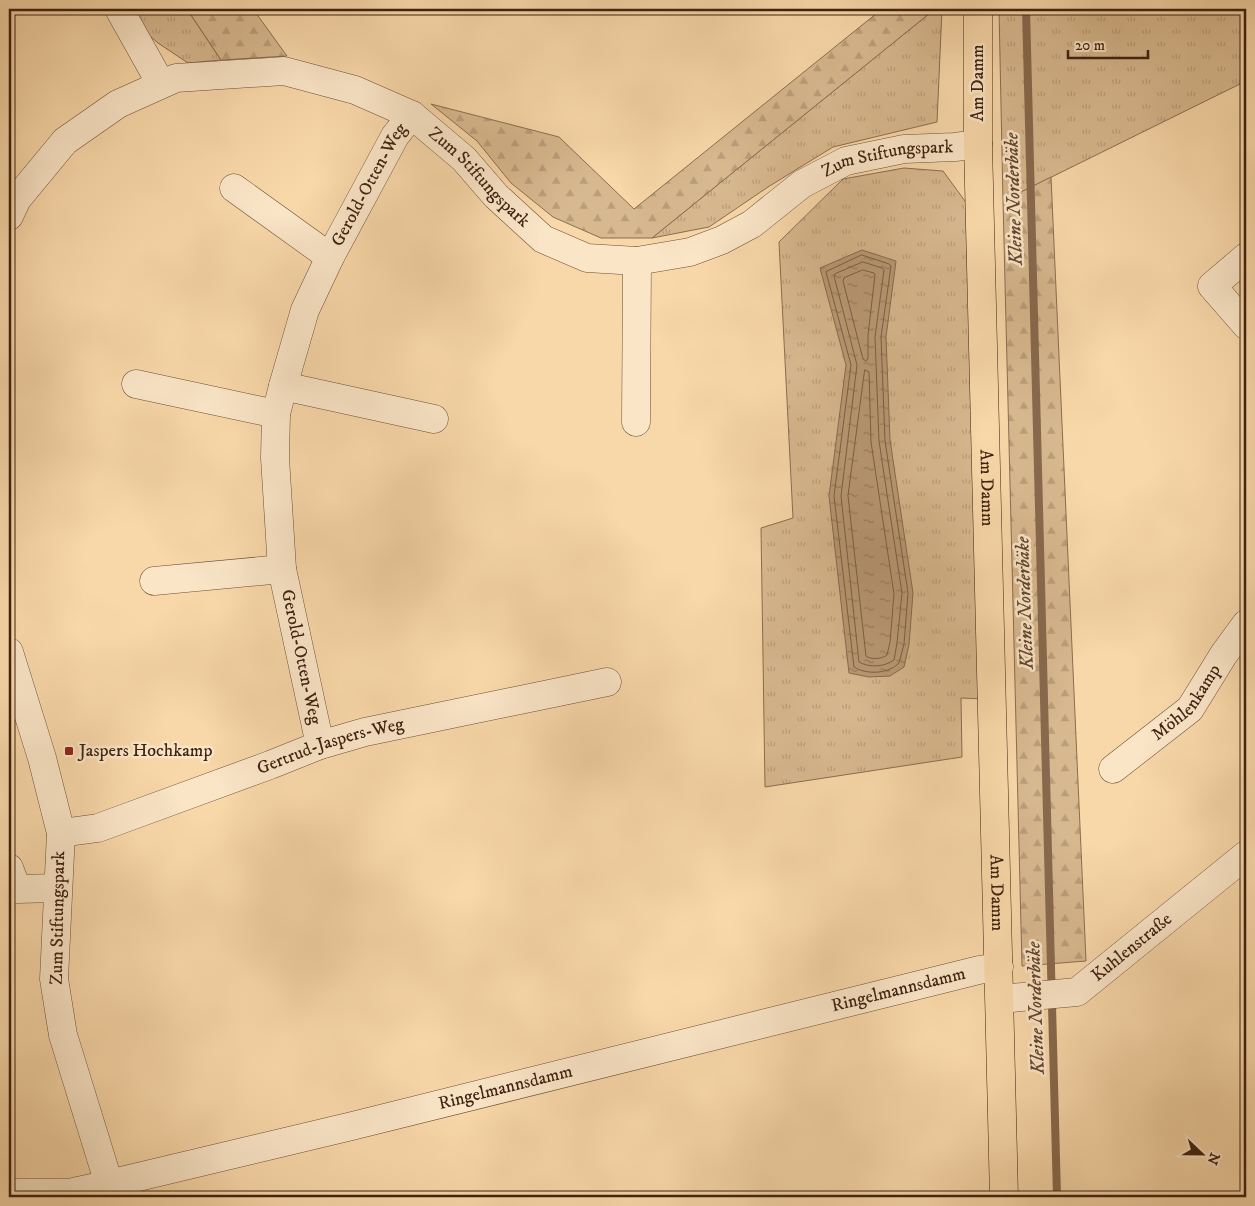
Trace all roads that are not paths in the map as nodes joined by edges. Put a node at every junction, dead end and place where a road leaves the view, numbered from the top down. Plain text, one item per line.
1 (119, 9) edge
2 (978, 9) edge
3 (162, 84) junction
4 (412, 116) junction
5 (978, 144) junction
6 (234, 188) dead end
7 (9, 216) edge
8 (330, 257) junction
9 (1246, 257) edge
10 (637, 261) junction
11 (1246, 325) edge
12 (136, 384) dead end
13 (283, 386) junction
14 (276, 414) junction
15 (434, 419) dead end
16 (636, 422) dead end
17 (282, 569) junction
18 (154, 581) dead end
19 (1246, 624) edge
20 (9, 652) edge
21 (606, 682) dead end
22 (320, 745) junction
23 (1113, 769) dead end
24 (61, 833) junction
25 (1246, 855) edge
26 (9, 868) edge
27 (57, 888) junction
28 (999, 967) junction
29 (1000, 999) junction
30 (98, 1190) edge
31 (9, 1193) edge
32 (1004, 1197) edge

1 - 3 street
2 - 5 main road, Am Damm
3 - 4 street, Zum Stiftungspark
3 - 7 street, Zum Stiftungspark
4 - 8 street, Gerold-Otten-Weg
4 - 10 street, Zum Stiftungspark
5 - 10 street, Zum Stiftungspark
5 - 28 main road, Am Damm
6 - 8 street, Gerold-Otten-Weg
8 - 13 street, Gerold-Otten-Weg
9 - 11 street
10 - 16 street
12 - 14 street
13 - 14 street, Gerold-Otten-Weg
13 - 15 street
14 - 17 street, Gerold-Otten-Weg
17 - 18 street, Gerold-Otten-Weg
17 - 22 street, Gerold-Otten-Weg
19 - 23 street, Möhlenkamp
20 - 24 street, Zum Stiftungspark
21 - 22 street, Gertrud-Jaspers-Weg
22 - 24 street, Gertrud-Jaspers-Weg
24 - 27 street, Zum Stiftungspark
25 - 29 street, Kuhlenstraße
26 - 27 street
27 - 30 street, Zum Stiftungspark
28 - 29 main road
28 - 30 street, Ringelmannsdamm
29 - 32 main road
30 - 31 street, Ringelmannsdamm

